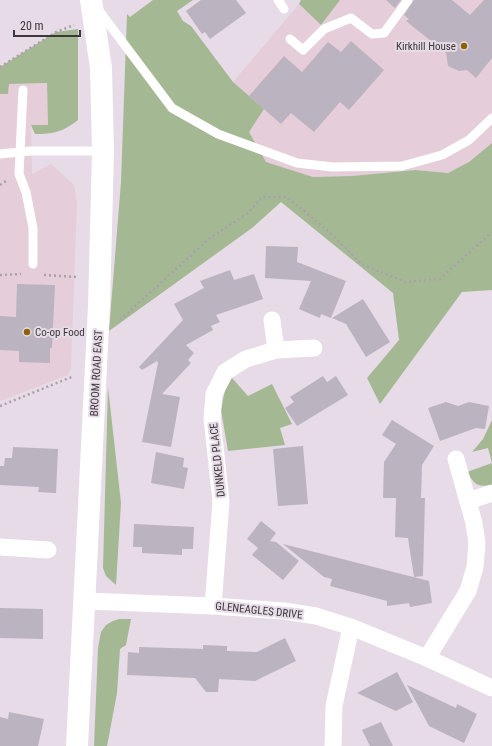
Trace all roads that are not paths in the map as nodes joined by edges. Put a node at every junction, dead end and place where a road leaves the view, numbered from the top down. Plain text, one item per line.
1 (278, 0) edge
2 (408, 0) edge
3 (92, 6) edge
4 (284, 8) dead end
5 (290, 39) dead end
6 (23, 90) dead end
7 (492, 118) edge
8 (103, 151) junction
9 (21, 152) junction
10 (0, 154) edge
11 (33, 264) dead end
12 (272, 320) dead end
13 (314, 348) dead end
14 (276, 350) junction
15 (456, 459) dead end
16 (492, 493) edge
17 (468, 501) junction
18 (0, 547) edge
19 (48, 550) dead end
20 (85, 601) junction
21 (213, 606) junction
22 (351, 627) junction
23 (428, 658) junction
24 (492, 688) edge
25 (78, 746) edge
26 (333, 746) edge

1 - 4 lane
2 - 5 lane
3 - 7 lane
3 - 8 street, BROOM ROAD EAST
6 - 9 lane
8 - 9 lane
8 - 20 street, BROOM ROAD EAST
9 - 10 lane
9 - 11 lane
12 - 14 street
13 - 14 street, DUNKELD PLACE
14 - 21 street, DUNKELD PLACE
15 - 17 street
16 - 17 street
17 - 23 street
18 - 19 street
20 - 21 street, GLENEAGLES DRIVE
20 - 25 street, BROOM ROAD EAST
21 - 22 street, GLENEAGLES DRIVE
22 - 23 street, GLENEAGLES DRIVE
22 - 26 street
23 - 24 street, GLENEAGLES DRIVE

